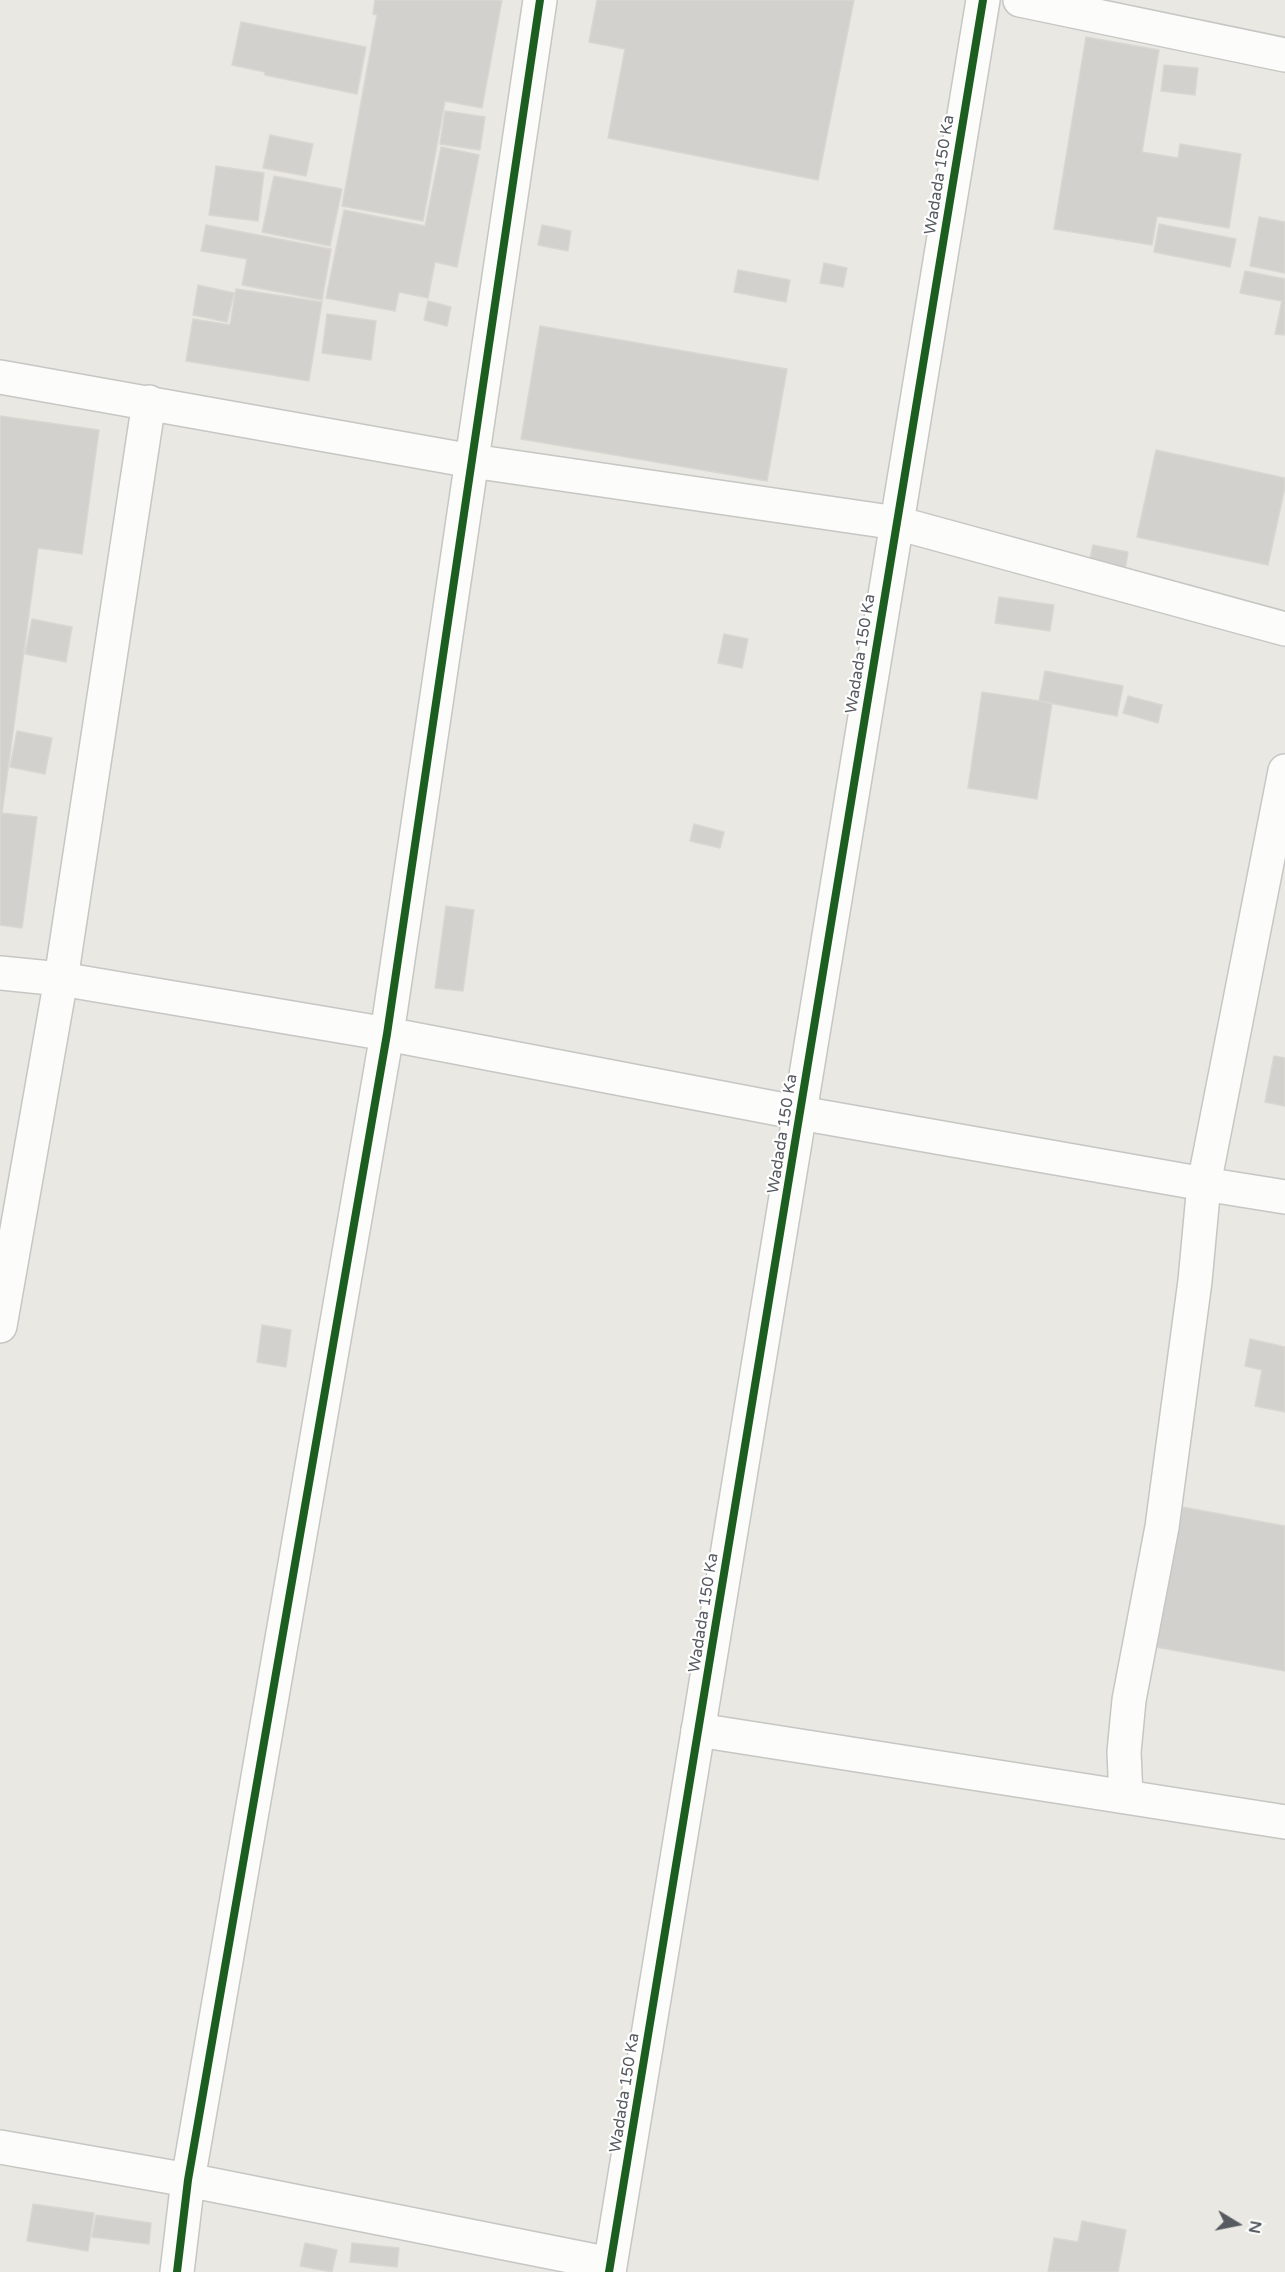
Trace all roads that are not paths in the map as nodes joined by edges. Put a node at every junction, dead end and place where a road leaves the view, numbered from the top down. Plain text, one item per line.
1 (540, 0) edge
2 (983, 0) edge
3 (1020, 0) edge
4 (1285, 55) edge
5 (0, 377) edge
6 (149, 402) junction
7 (472, 461) junction
8 (897, 523) junction
9 (1285, 629) edge
10 (1285, 771) edge
11 (0, 973) edge
12 (61, 980) junction
13 (387, 1034) junction
14 (800, 1113) junction
15 (1204, 1184) junction
16 (1285, 1197) edge
17 (0, 1326) edge
18 (698, 1730) junction
19 (1126, 1797) junction
20 (1285, 1822) edge
21 (0, 2147) edge
22 (188, 2181) junction
23 (609, 2268) edge
24 (177, 2272) edge

1 - 7 street
2 - 8 street, Wadada 150 Ka
3 - 4 street
5 - 6 street
6 - 7 street
6 - 12 street
7 - 8 street
7 - 13 street
8 - 9 street
8 - 14 street, Wadada 150 Ka
10 - 15 street
11 - 12 street
12 - 13 street
12 - 17 street
13 - 14 street
13 - 22 street
14 - 15 street
14 - 18 street, Wadada 150 Ka
15 - 16 street
15 - 19 street
18 - 19 street
18 - 23 street, Wadada 150 Ka
19 - 20 street
21 - 22 street
22 - 23 street
22 - 24 street

